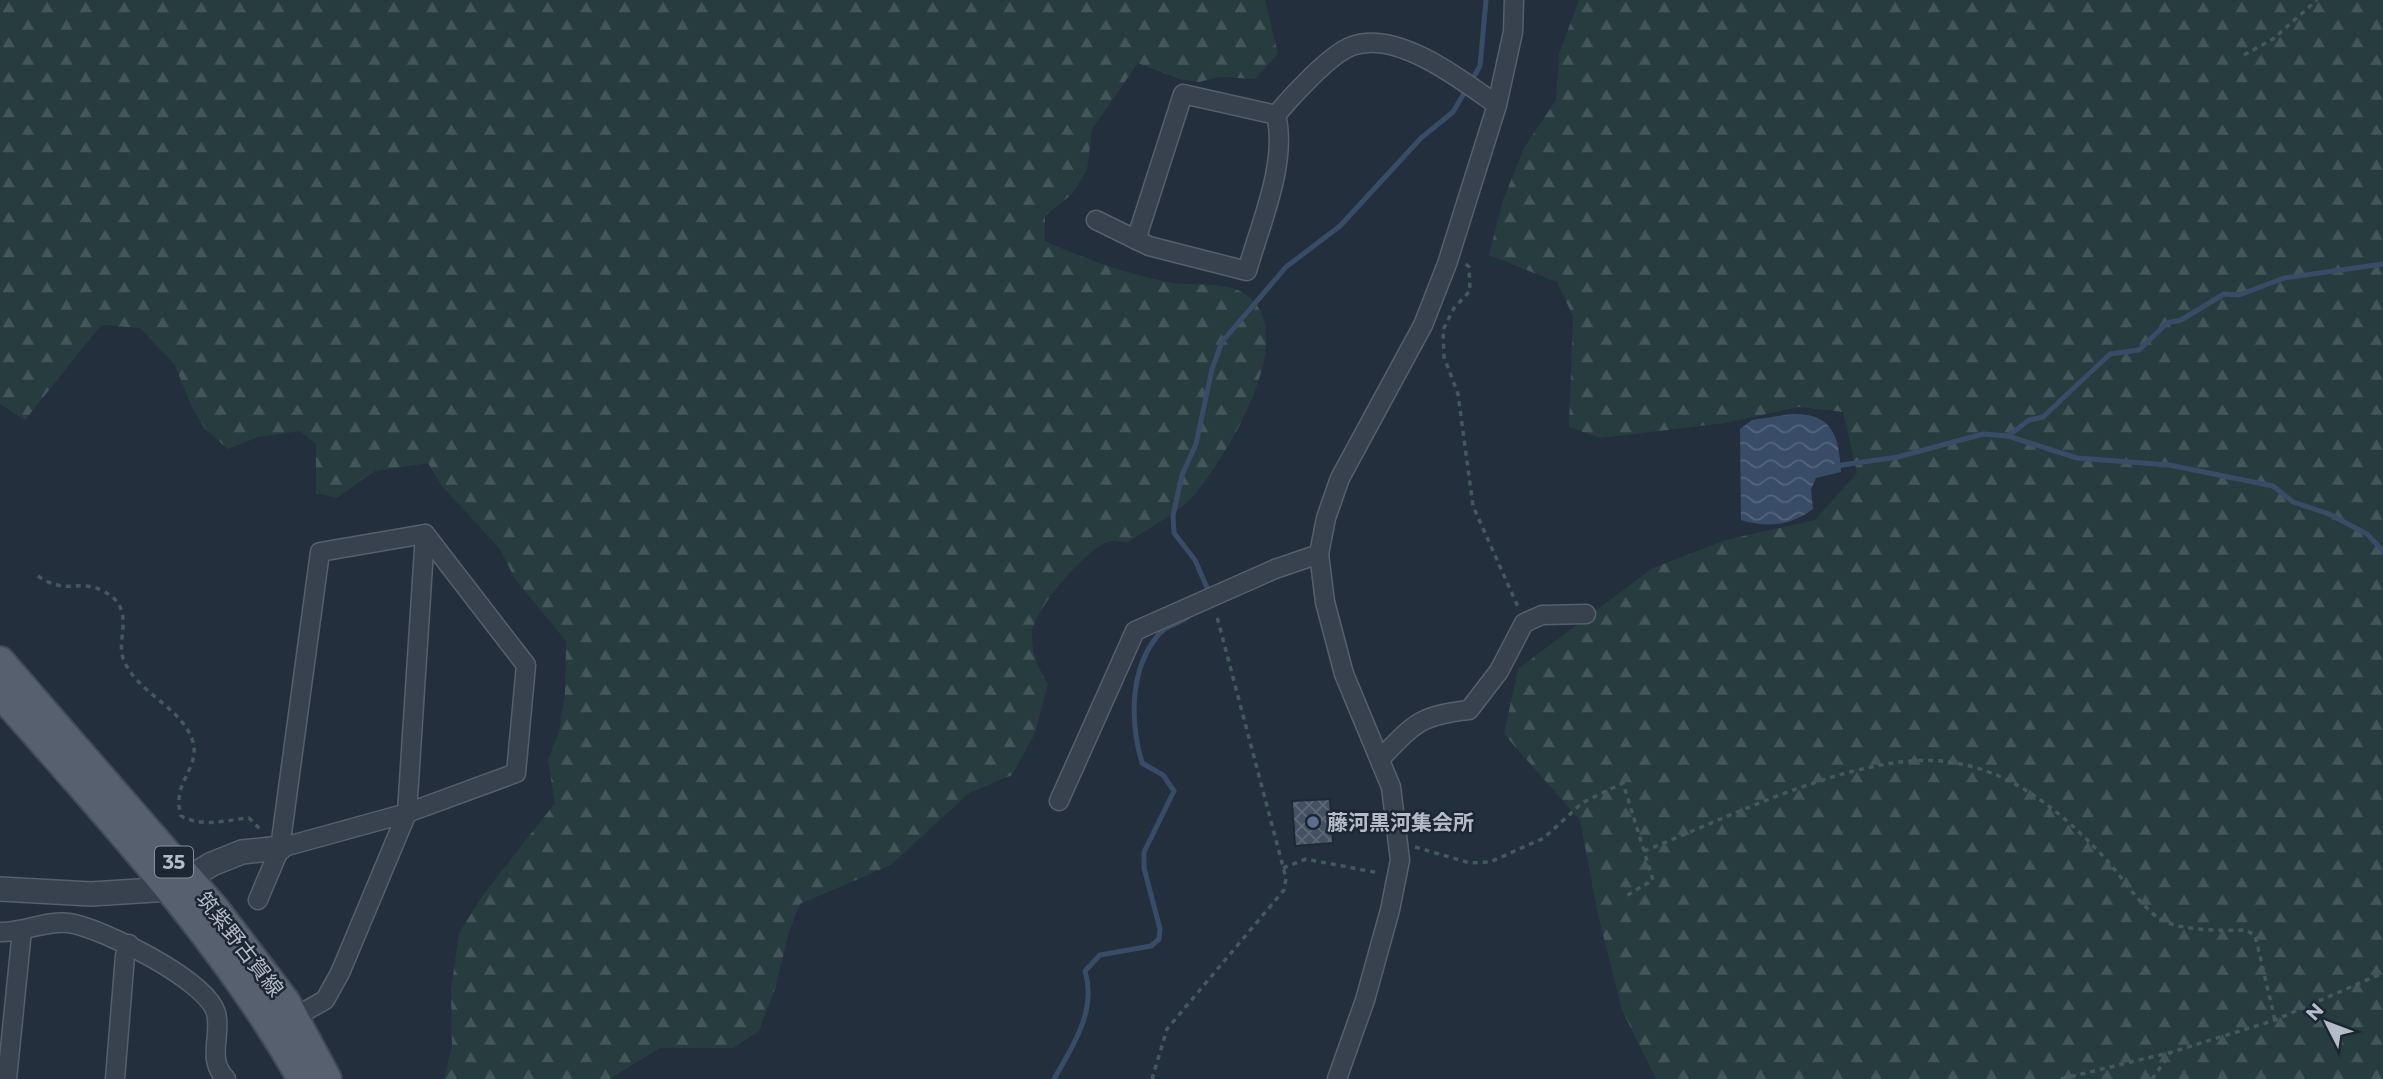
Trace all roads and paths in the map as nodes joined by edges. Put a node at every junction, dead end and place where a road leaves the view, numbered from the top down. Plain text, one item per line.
1 (1514, 0) edge
2 (2316, 0) edge
3 (2244, 55) dead end
4 (1497, 106) junction
5 (1276, 115) junction
6 (1096, 220) dead end
7 (1136, 240) junction
8 (1451, 251) junction
9 (425, 534) junction
10 (1319, 554) junction
11 (38, 576) dead end
12 (1209, 598) junction
13 (1586, 614) dead end
14 (1524, 623) junction
15 (0, 661) edge
16 (0, 693) edge
17 (1381, 758) junction
18 (1059, 801) dead end
19 (407, 813) junction
20 (1400, 843) junction
21 (270, 849) junction
22 (1644, 851) junction
23 (1283, 868) junction
24 (1397, 877) junction
25 (179, 883) junction
26 (0, 889) edge
27 (1626, 896) dead end
28 (258, 900) dead end
29 (22, 930) junction
30 (0, 932) edge
31 (129, 944) junction
32 (2383, 973) edge
33 (8, 993) edge
34 (293, 1018) junction
35 (2275, 1020) junction
36 (2172, 1052) junction
37 (7, 1079) edge
38 (115, 1079) edge
39 (226, 1079) edge
40 (302, 1079) edge
41 (327, 1079) edge
42 (1152, 1079) edge
43 (1337, 1079) edge
44 (2060, 1079) edge
45 (2152, 1079) edge

1 - 4 street
2 - 3 path
4 - 5 street
4 - 8 street
5 - 7 street
5 - 7 street
6 - 7 street
8 - 10 street
8 - 14 path
9 - 19 street
9 - 19 street
9 - 21 street
10 - 12 street
10 - 17 street
11 - 21 path
12 - 18 street
12 - 23 path
13 - 14 street
14 - 17 street
15 - 25 main road, 筑紫野古賀線 / 35
16 - 25 main road, 筑紫野古賀線 / 35
17 - 20 street
19 - 21 street
19 - 34 street
20 - 22 path
20 - 24 street
21 - 25 street
21 - 28 street
22 - 27 path
22 - 35 path
23 - 24 path
23 - 42 path
24 - 43 street
25 - 26 street
25 - 34 main road, 筑紫野古賀線 / 35
25 - 40 main road, 筑紫野古賀線 / 35
29 - 30 street
29 - 31 street
29 - 33 street
31 - 38 street
31 - 39 street
32 - 35 path
33 - 37 street
34 - 41 main road, 筑紫野古賀線 / 35
35 - 36 path
36 - 44 path
36 - 45 path

